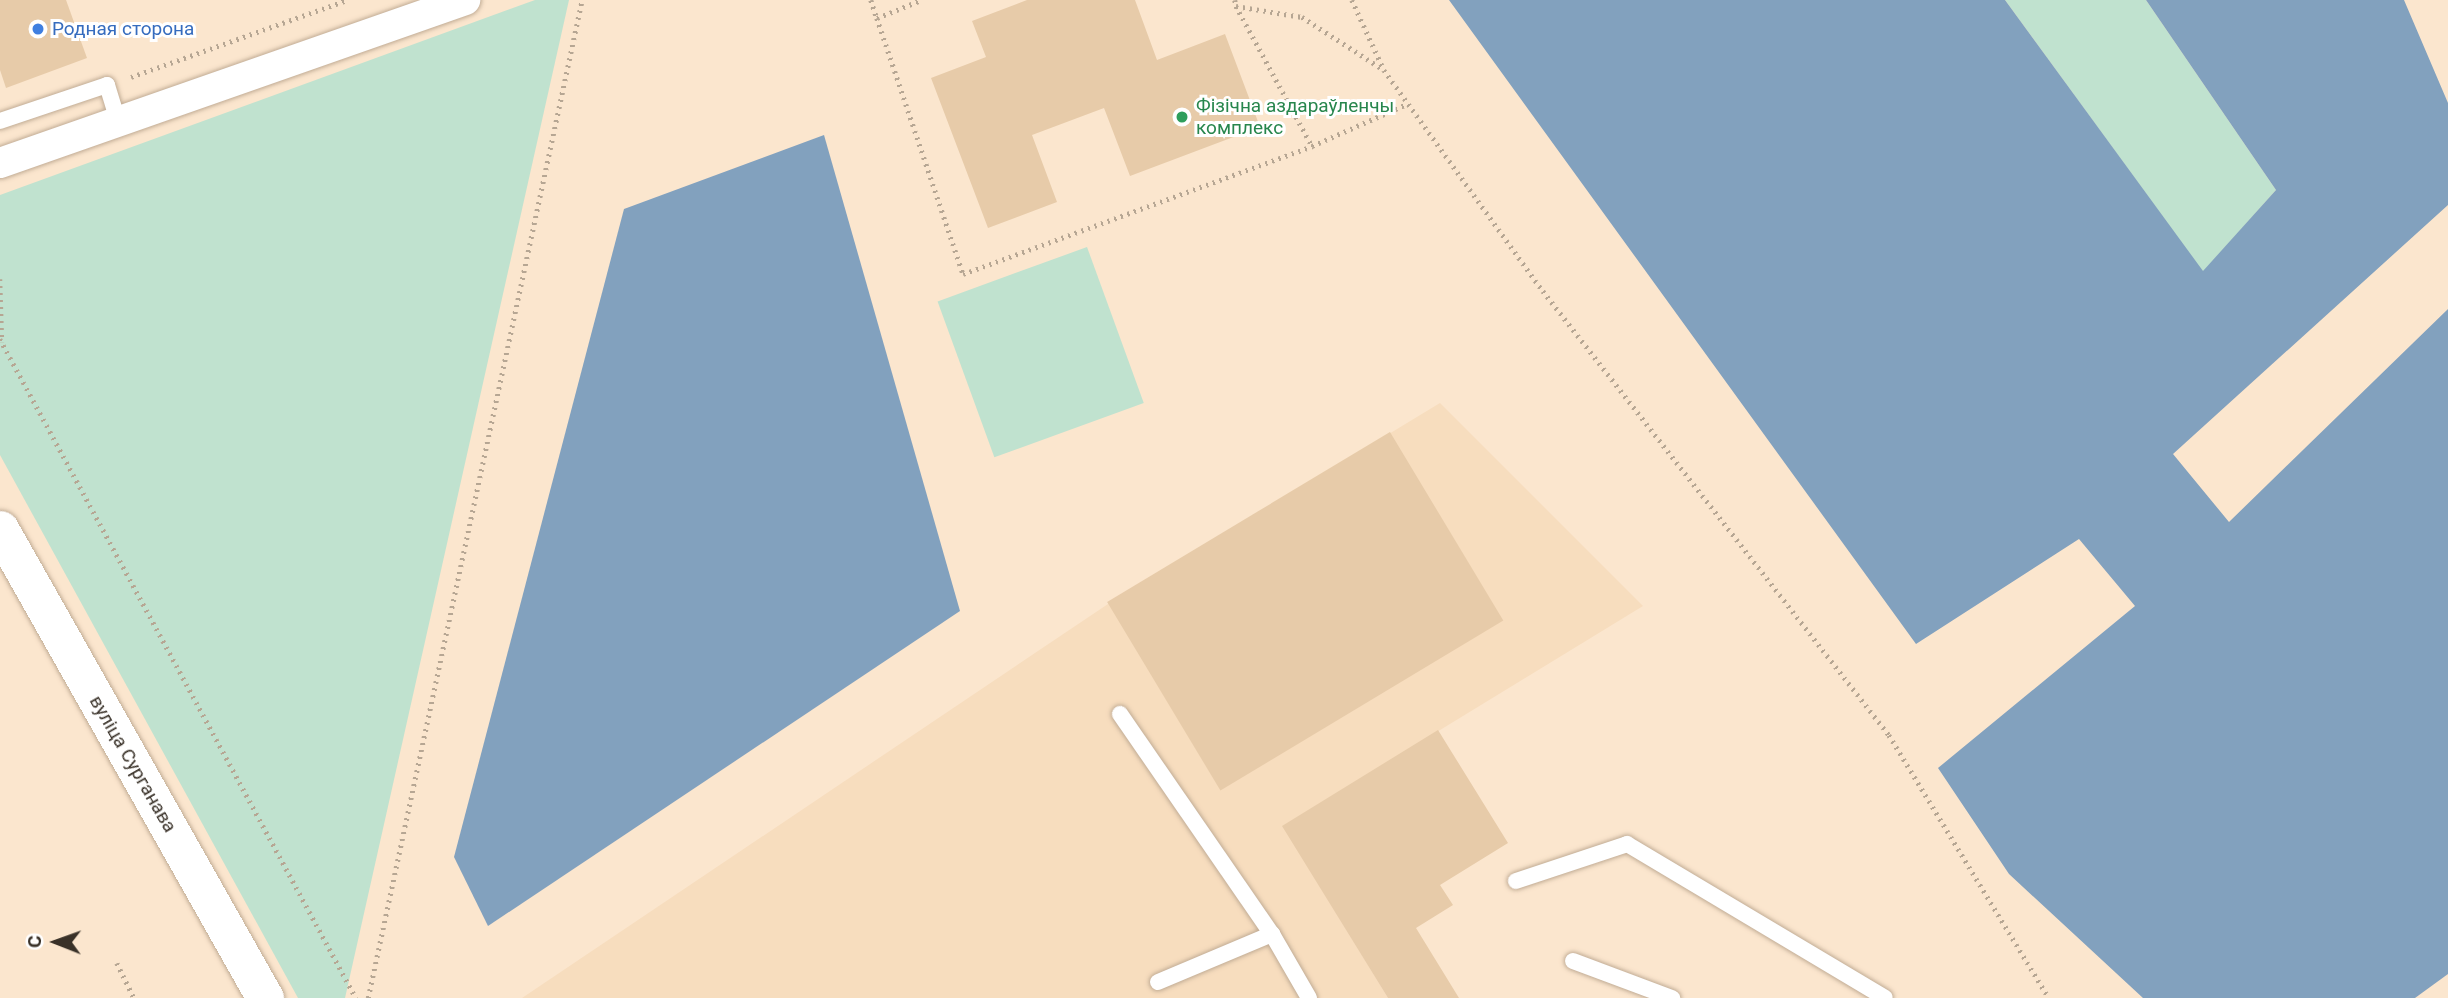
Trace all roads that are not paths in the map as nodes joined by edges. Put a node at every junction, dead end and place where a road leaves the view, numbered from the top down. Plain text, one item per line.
1 (466, 0) edge
2 (0, 121) edge
3 (118, 121) junction
4 (0, 163) edge
5 (0, 530) edge
6 (1120, 714) dead end
7 (1516, 881) dead end
8 (1272, 934) junction
9 (1573, 961) dead end
10 (1158, 982) dead end
11 (265, 998) edge
12 (1309, 998) edge
13 (1672, 998) edge
14 (1885, 998) edge

1 - 3 street
2 - 3 lane
3 - 4 street
5 - 11 street, вуліца Сурганава
6 - 8 lane
7 - 14 lane
8 - 10 lane
8 - 12 lane
9 - 13 lane

